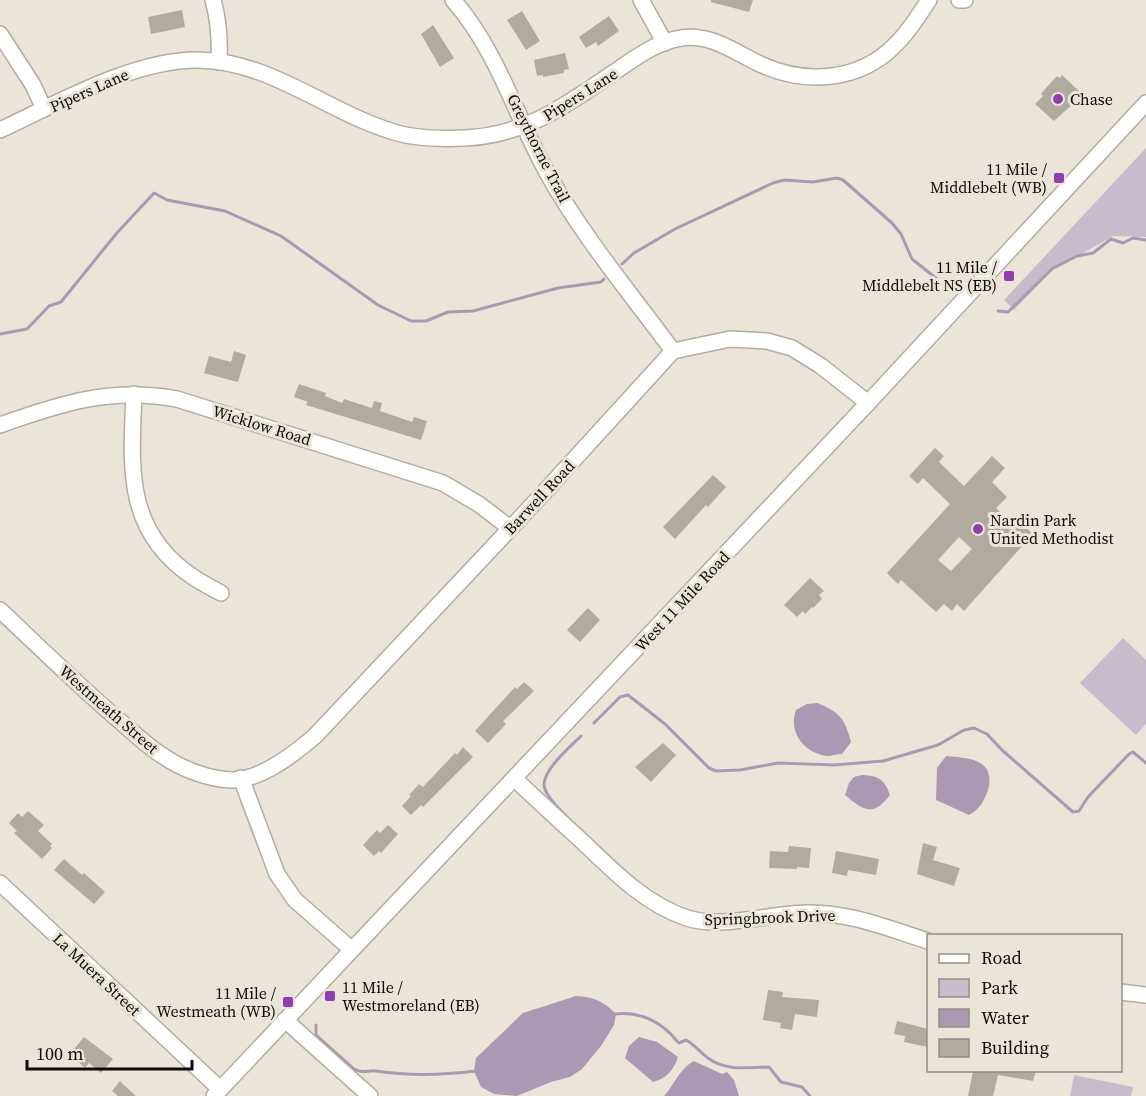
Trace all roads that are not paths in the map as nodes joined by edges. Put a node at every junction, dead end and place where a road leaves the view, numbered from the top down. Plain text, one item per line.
1 (213, 0) edge
2 (453, 0) edge
3 (641, 0) edge
4 (929, 0) edge
5 (959, 0) edge
6 (964, 0) edge
7 (0, 34) edge
8 (665, 43) junction
9 (219, 62) junction
10 (1146, 103) edge
11 (44, 109) junction
12 (525, 127) junction
13 (0, 129) edge
14 (673, 351) junction
15 (134, 394) junction
16 (868, 403) junction
17 (0, 426) edge
18 (510, 528) junction
19 (221, 593) dead end
20 (0, 610) edge
21 (241, 778) junction
22 (515, 779) junction
23 (0, 884) edge
24 (927, 941) edge
25 (351, 949) junction
26 (1122, 992) edge
27 (1146, 995) edge
28 (285, 1020) junction
29 (217, 1093) edge
30 (370, 1096) edge

1 - 9 street
2 - 12 street, Greythorne Trail
3 - 8 street
4 - 8 street, Pipers Lane
5 - 6 street
7 - 11 street
8 - 12 street, Pipers Lane
9 - 11 street, Pipers Lane
9 - 12 street, Pipers Lane
10 - 16 street, West 11 Mile Road
11 - 13 street, Pipers Lane
12 - 14 street, Greythorne Trail
14 - 16 street
14 - 18 street, Barwell Road
15 - 17 street, Wicklow Road
15 - 18 street, Wicklow Road
15 - 19 street
16 - 22 street, West 11 Mile Road
18 - 21 street, Barwell Road
20 - 21 street, Westmeath Street
21 - 25 street
22 - 24 street, Springbrook Drive
22 - 25 street, West 11 Mile Road
23 - 29 street, La Muera Street
25 - 28 street, West 11 Mile Road
26 - 27 street
28 - 29 street, West 11 Mile Road
28 - 30 street

